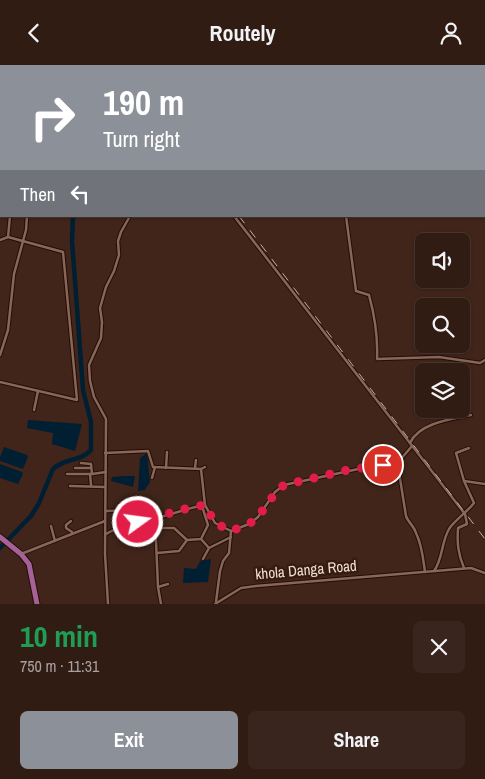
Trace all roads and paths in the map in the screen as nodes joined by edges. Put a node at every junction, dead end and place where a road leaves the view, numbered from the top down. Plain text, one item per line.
1 (10, 217) edge
2 (27, 217) edge
3 (129, 217) edge
4 (235, 217) edge
5 (346, 217) edge
6 (8, 237) junction
7 (0, 240) edge
8 (23, 240) junction
9 (0, 355) edge
10 (485, 360) edge
11 (0, 382) edge
12 (38, 391) junction
13 (34, 410) dead end
14 (471, 415) dead end
15 (411, 445) junction
16 (468, 447) dead end
17 (167, 452) dead end
18 (106, 453) junction
19 (196, 460) dead end
20 (400, 460) junction
21 (80, 463) dead end
22 (154, 467) junction
23 (205, 467) dead end
24 (75, 468) dead end
25 (92, 468) junction
26 (166, 468) junction
27 (195, 469) junction
28 (200, 469) junction
29 (106, 473) junction
30 (66, 474) dead end
31 (91, 474) junction
32 (152, 478) dead end
33 (464, 481) junction
34 (485, 484) edge
35 (70, 486) dead end
36 (90, 486) junction
37 (105, 487) junction
38 (203, 506) junction
39 (106, 511) junction
40 (465, 514) junction
41 (155, 517) junction
42 (148, 520) junction
43 (71, 521) dead end
44 (105, 521) junction
45 (51, 526) dead end
46 (156, 527) junction
47 (231, 531) junction
48 (74, 533) junction
49 (106, 534) junction
50 (230, 537) junction
51 (1, 538) edge
52 (201, 539) junction
53 (187, 540) junction
54 (55, 541) junction
55 (209, 547) junction
56 (156, 553) junction
57 (21, 554) junction
58 (203, 559) dead end
59 (464, 568) junction
60 (434, 571) junction
61 (425, 572) junction
62 (485, 573) edge
63 (168, 584) dead end
64 (158, 587) junction
65 (215, 603) edge
66 (37, 604) edge
67 (108, 604) edge
68 (161, 604) edge

1 - 6 street
2 - 8 street
3 - 18 street
4 - 15 street
5 - 10 street
6 - 7 street
6 - 8 street
8 - 9 street
8 - 12 street
11 - 12 street
12 - 13 street
14 - 15 street
15 - 20 street
15 - 40 street
16 - 33 street
17 - 26 street
18 - 22 street
18 - 29 street
19 - 27 street
20 - 47 street
20 - 61 street
21 - 25 street
22 - 26 street
22 - 32 street
23 - 28 street
24 - 25 street
25 - 31 street
26 - 27 street
27 - 28 street
28 - 38 street
29 - 31 street
29 - 37 street
30 - 31 street
31 - 36 street
33 - 34 street
33 - 40 street
35 - 36 street
36 - 37 street
37 - 39 street
38 - 41 street
38 - 47 street
38 - 52 street
39 - 42 street
39 - 44 street
40 - 59 street
40 - 60 street
41 - 42 street
41 - 46 street
42 - 49 street
43 - 48 street
44 - 48 street
44 - 49 street
45 - 54 street
46 - 53 street
46 - 56 street
47 - 50 street
48 - 54 street
49 - 67 street
50 - 55 street
50 - 65 street
51 - 57 highway
52 - 53 street
52 - 55 street
53 - 56 street
54 - 57 street
55 - 58 street
56 - 64 street
57 - 66 highway
59 - 60 street, khola Danga Road
59 - 62 street, khola Danga Road
60 - 61 street, khola Danga Road
61 - 65 street, khola Danga Road
63 - 64 street
64 - 68 street

